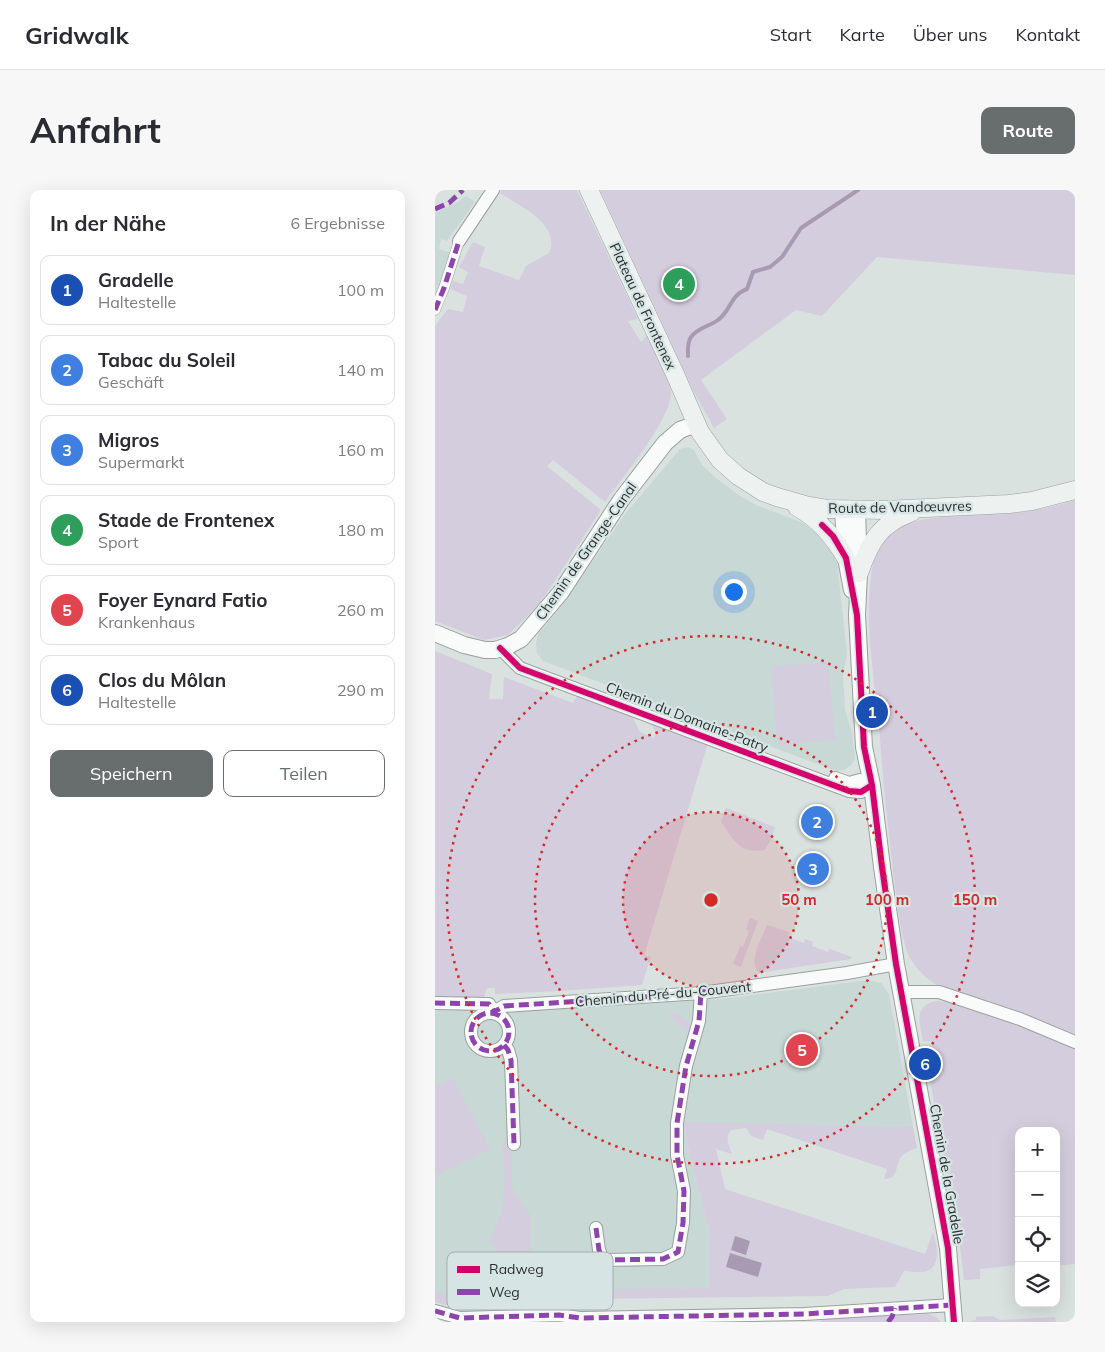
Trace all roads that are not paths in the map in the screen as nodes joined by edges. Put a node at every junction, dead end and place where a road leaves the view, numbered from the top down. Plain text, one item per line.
1 (493, 190) edge
2 (589, 190) edge
3 (459, 241) joint
4 (435, 310) edge
5 (696, 424) junction
6 (1075, 490) edge
7 (777, 497) junction
8 (924, 508) junction
9 (850, 510) junction
10 (846, 558) junction
11 (859, 573) junction
12 (857, 616) junction
13 (435, 633) edge
14 (504, 647) junction
15 (872, 785) junction
16 (897, 964) junction
17 (901, 992) junction
18 (701, 993) junction
19 (435, 1003) edge
20 (494, 1012) junction
21 (1075, 1042) edge
22 (504, 1045) junction
23 (514, 1144) dead end
24 (596, 1228) dead end
25 (600, 1252) edge
26 (613, 1260) edge
27 (953, 1305) junction
28 (435, 1311) edge
29 (804, 1318) edge
30 (578, 1320) edge
31 (954, 1322) edge

1 - 3 street
2 - 5 main road, Plateau de Frontenex
3 - 4 street
5 - 7 main road, Route de Vandœuvres
5 - 14 street, Chemin de Grange-Canal
6 - 8 main road, Route de Vandœuvres
7 - 9 main road, Route de Vandœuvres
7 - 10 main road
8 - 9 main road, Route de Vandœuvres
8 - 11 main road
9 - 10 street, Chemin de la Gradelle
9 - 11 street, Chemin de la Gradelle
10 - 12 street, Chemin de la Gradelle
11 - 12 street, Chemin de la Gradelle
12 - 15 street, Chemin de la Gradelle
13 - 14 street
14 - 15 street, Chemin du Domaine-Patry
14 - 15 street, Chemin du Domaine-Patry
15 - 16 street, Chemin de la Gradelle
16 - 17 street, Chemin de la Gradelle
16 - 18 street, Chemin du Pré-du-Couvent
17 - 21 street
17 - 27 street, Chemin de la Gradelle
18 - 20 street, Chemin du Pré-du-Couvent
18 - 26 street
19 - 20 street
20 - 22 street
20 - 22 street
22 - 23 street
24 - 25 street
27 - 29 street
27 - 31 street, Chemin de la Gradelle
28 - 30 street
29 - 30 street

